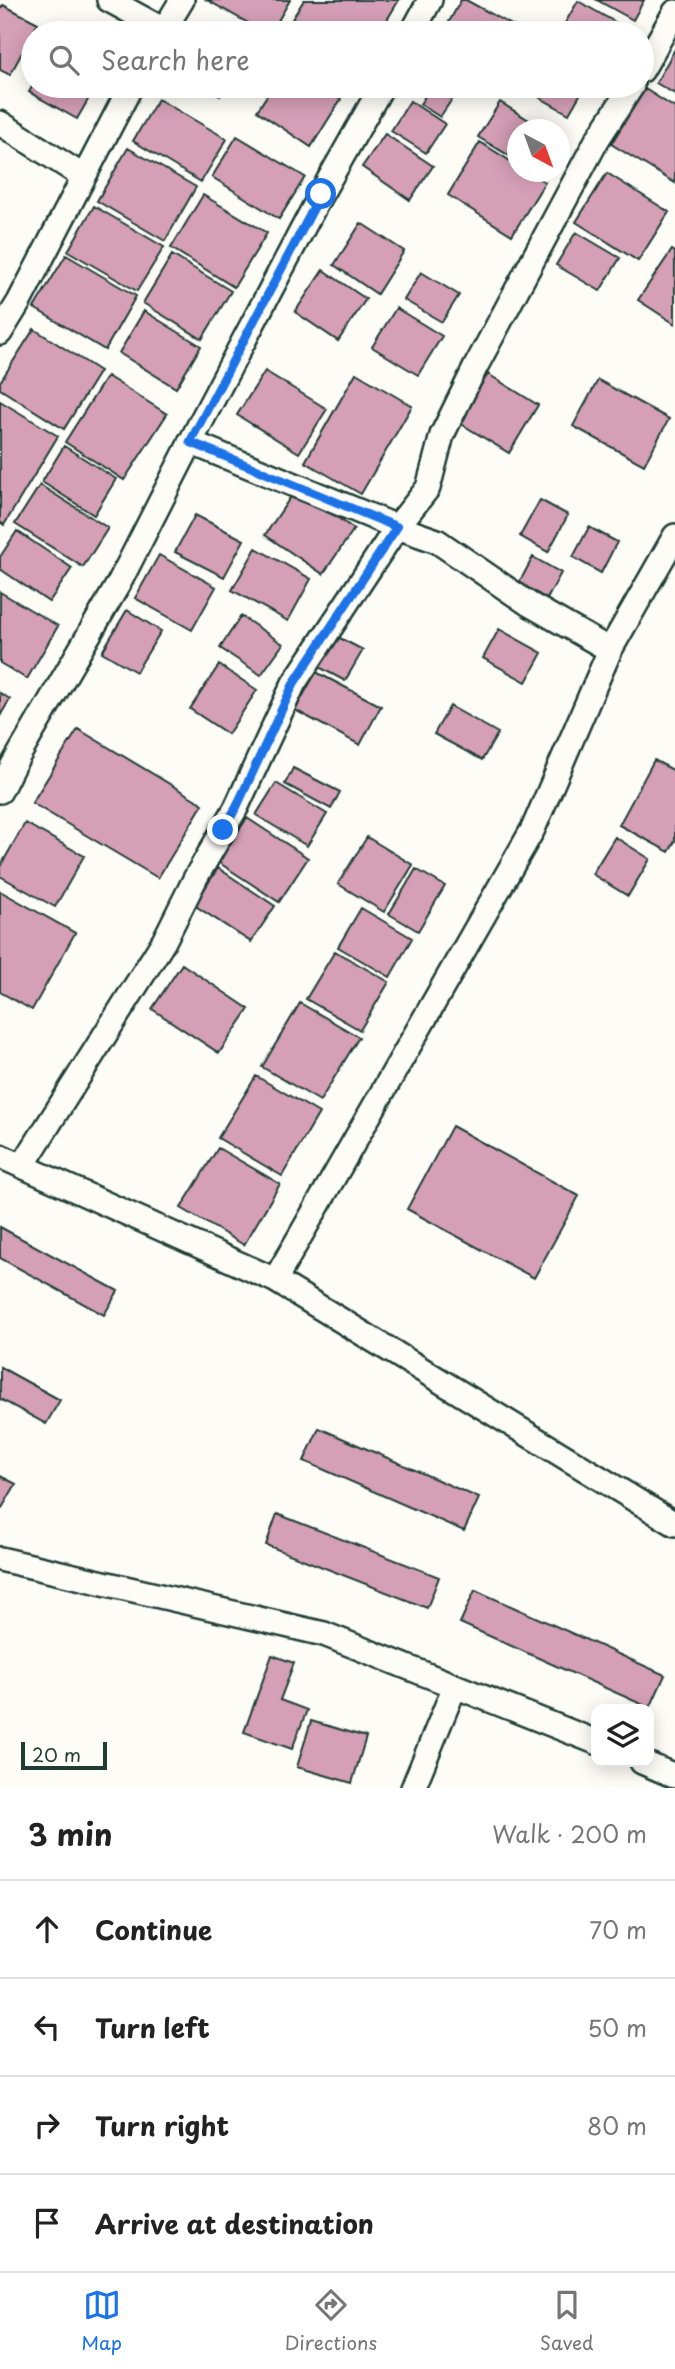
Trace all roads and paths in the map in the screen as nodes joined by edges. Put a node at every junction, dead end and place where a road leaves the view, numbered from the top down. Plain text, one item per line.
1 (110, 0) edge
2 (183, 0) edge
3 (430, 0) edge
4 (675, 12) edge
5 (145, 21) edge
6 (170, 21) edge
7 (419, 21) edge
8 (654, 49) edge
9 (125, 98) edge
10 (375, 98) edge
11 (624, 98) edge
12 (0, 123) edge
13 (83, 177) junction
14 (0, 333) edge
15 (190, 442) junction
16 (397, 527) junction
17 (675, 536) edge
18 (610, 650) junction
19 (0, 791) edge
20 (0, 1156) edge
21 (23, 1165) junction
22 (275, 1280) junction
23 (675, 1524) edge
24 (0, 1559) edge
25 (455, 1686) junction
26 (591, 1740) edge
27 (654, 1767) edge
28 (675, 1776) edge
29 (413, 1788) edge

1 - 5 street
2 - 6 street
3 - 7 street
4 - 8 street
9 - 13 street
10 - 15 street
11 - 16 street
12 - 13 street
13 - 14 street
15 - 16 street
15 - 19 street
16 - 18 street
16 - 21 street
17 - 18 street
18 - 22 street
20 - 21 street
21 - 22 street
22 - 23 street
24 - 25 street
25 - 26 street
25 - 29 street
27 - 28 street

